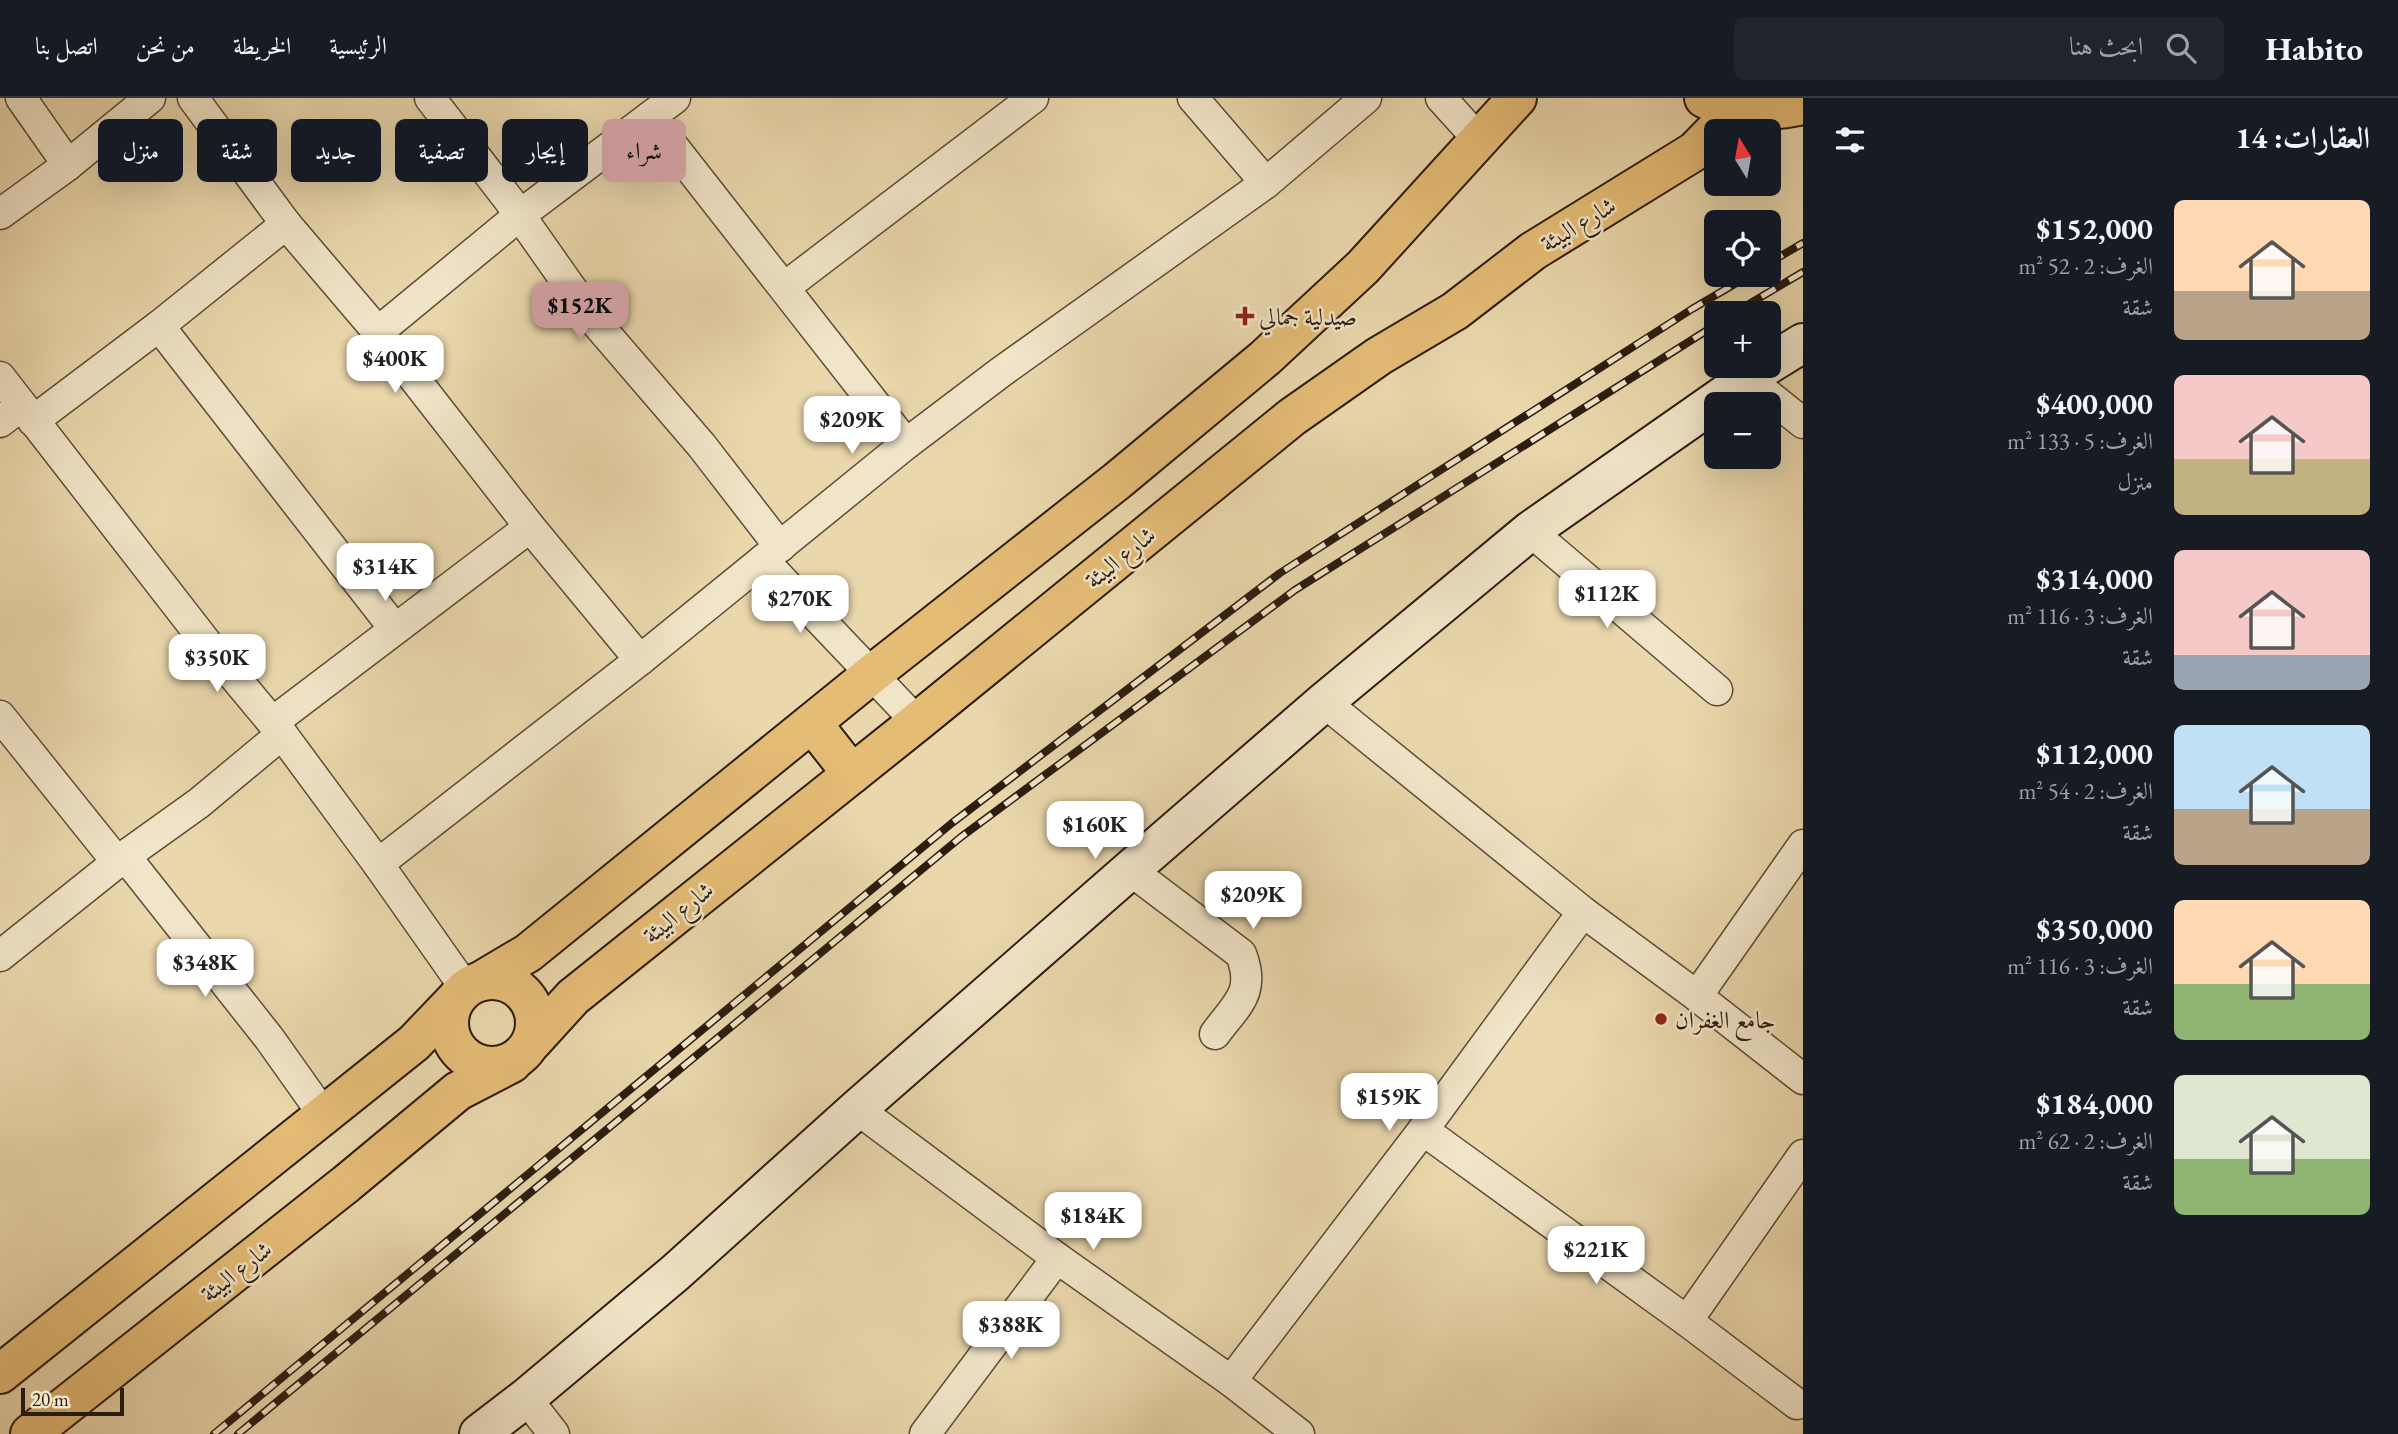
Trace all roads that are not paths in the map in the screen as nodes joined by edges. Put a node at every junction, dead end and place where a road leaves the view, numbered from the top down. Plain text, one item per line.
1 (150, 98) edge
2 (194, 98) edge
3 (430, 98) edge
4 (675, 98) edge
5 (1033, 98) edge
6 (1193, 98) edge
7 (1366, 98) edge
8 (1441, 98) edge
9 (1517, 98) edge
10 (24, 99) edge
11 (1720, 104) edge
12 (1803, 105) edge
13 (650, 117) junction
14 (1478, 139) junction
15 (68, 165) junction
16 (1266, 183) junction
17 (0, 214) edge
18 (520, 215) junction
19 (286, 224) junction
20 (785, 287) junction
21 (159, 326) junction
22 (378, 332) junction
23 (1803, 343) edge
24 (1781, 357) edge
25 (0, 377) edge
26 (1748, 378) edge
27 (1768, 378) edge
28 (18, 416) edge
29 (1803, 423) edge
30 (906, 444) junction
31 (530, 527) junction
32 (1530, 531) junction
33 (772, 553) junction
34 (394, 628) junction
35 (640, 660) junction
36 (872, 674) junction
37 (1717, 691) dead end
38 (1324, 702) junction
39 (0, 716) edge
40 (917, 722) junction
41 (812, 723) junction
42 (278, 728) junction
43 (852, 774) junction
44 (1803, 845) edge
45 (121, 860) junction
46 (378, 864) junction
47 (1130, 870) junction
48 (1583, 912) junction
49 (0, 956) edge
50 (467, 990) junction
51 (1697, 996) junction
52 (1215, 1034) dead end
53 (522, 1052) junction
54 (1803, 1079) edge
55 (857, 1108) junction
56 (323, 1114) junction
57 (1423, 1130) junction
58 (1803, 1155) edge
59 (1057, 1258) junction
60 (1687, 1321) junction
61 (0, 1374) edge
62 (1231, 1381) junction
63 (526, 1398) junction
64 (1797, 1404) dead end
65 (30, 1434) edge
66 (479, 1434) edge
67 (554, 1434) edge
68 (925, 1434) edge
69 (1299, 1434) edge

1 - 15 street
2 - 19 street
3 - 18 street
4 - 13 street
5 - 20 street
6 - 16 street
7 - 16 street
8 - 14 street
9 - 14 main road
10 - 15 street
11 - 12 main road
11 - 40 main road, شارع البيئة
13 - 18 street
13 - 20 street
14 - 36 main road
15 - 17 street
16 - 30 street
18 - 22 street
18 - 33 street
19 - 21 street
19 - 22 street
20 - 30 street
21 - 28 street
21 - 34 street
22 - 31 street
23 - 24 street
25 - 28 street
26 - 32 street
27 - 29 street
28 - 42 street
30 - 33 street
31 - 34 street
31 - 35 street
32 - 37 street
32 - 38 street
33 - 35 street
33 - 36 street
34 - 42 street
35 - 46 street
36 - 40 street
36 - 41 main road
38 - 47 street
38 - 48 street
39 - 45 street
40 - 43 main road, شارع البيئة
41 - 43 main road
41 - 50 main road
42 - 45 street
42 - 46 street
43 - 53 main road, شارع البيئة
44 - 51 street
45 - 49 street
45 - 56 street
46 - 50 street
47 - 52 street
47 - 55 street
48 - 51 street
48 - 57 street
50 - 53 main road
50 - 53 main road
50 - 56 main road
51 - 54 street
53 - 65 main road, شارع البيئة
55 - 59 street
55 - 63 street
56 - 61 main road
57 - 60 street
57 - 62 street
58 - 60 street
59 - 62 street
59 - 68 street
60 - 64 street
62 - 69 street
63 - 66 street
63 - 67 street

